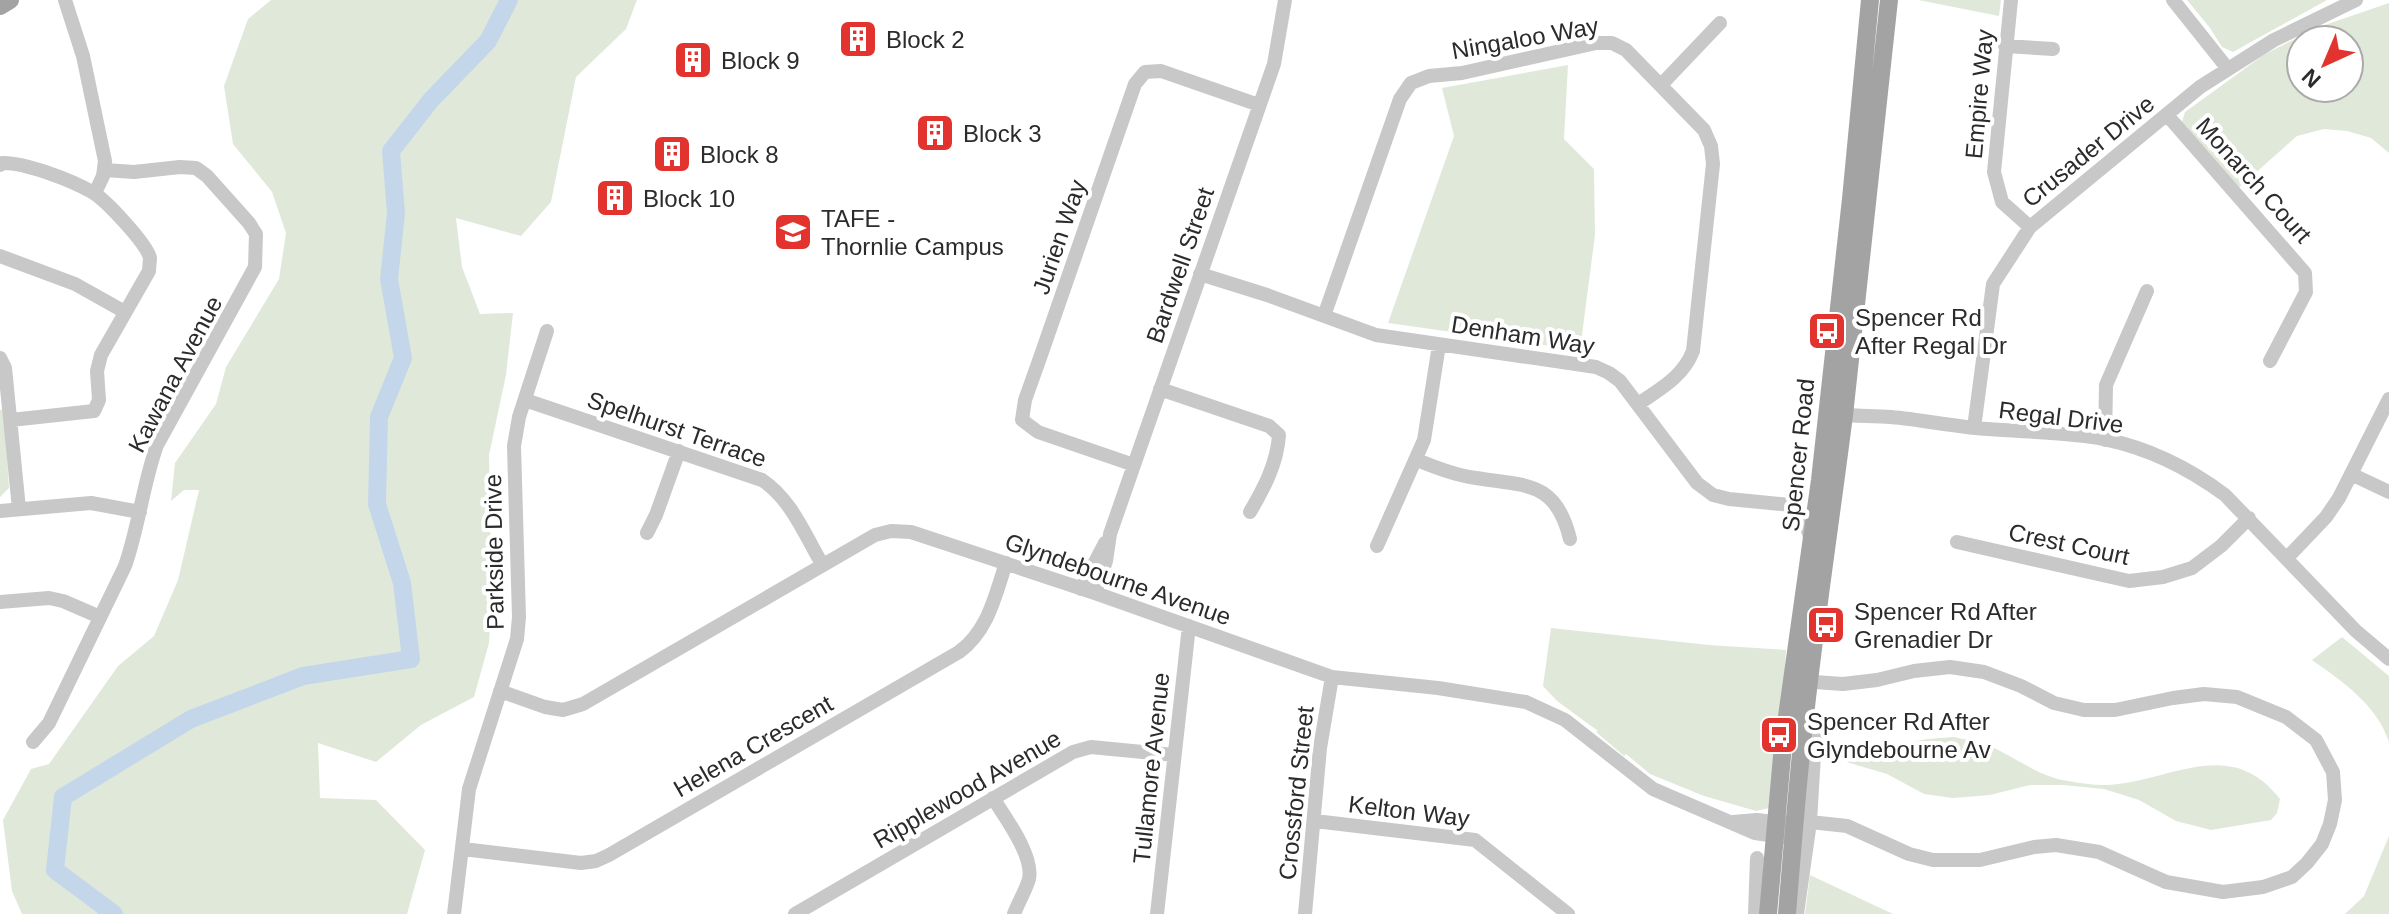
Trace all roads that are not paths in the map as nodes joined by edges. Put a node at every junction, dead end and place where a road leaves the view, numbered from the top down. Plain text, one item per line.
1 (10, 0) edge
2 (51, 0) edge
3 (65, 0) edge
4 (1870, 0) edge
5 (1889, 0) edge
6 (2011, 0) edge
7 (2173, 0) edge
8 (2356, 0) edge
9 (1283, 3) edge
10 (0, 6) edge
11 (1720, 23) dead end
12 (1886, 25) junction
13 (76, 31) junction
14 (2005, 46) junction
15 (2053, 49) dead end
16 (2228, 69) junction
17 (1863, 76) junction
18 (1661, 85) junction
19 (1259, 105) junction
20 (2167, 115) junction
21 (0, 165) edge
22 (105, 170) junction
23 (95, 193) junction
24 (2030, 227) junction
25 (0, 256) edge
26 (1200, 274) junction
27 (2147, 291) dead end
28 (125, 312) junction
29 (1324, 316) junction
30 (1855, 319) junction
31 (547, 331) dead end
32 (1439, 345) junction
33 (0, 358) edge
34 (2270, 361) dead end
35 (1832, 365) junction
36 (1160, 389) junction
37 (2389, 399) edge
38 (525, 400) junction
39 (1638, 404) junction
40 (1836, 409) junction
41 (11, 420) junction
42 (1974, 428) junction
43 (2105, 440) junction
44 (679, 451) junction
45 (1417, 460) junction
46 (1134, 465) junction
47 (2351, 474) junction
48 (1818, 491) junction
49 (2389, 492) edge
50 (1791, 505) junction
51 (19, 509) junction
52 (0, 511) edge
53 (140, 512) junction
54 (1250, 512) dead end
55 (2249, 518) junction
56 (1831, 522) junction
57 (647, 533) dead end
58 (1570, 539) dead end
59 (1812, 541) junction
60 (1957, 542) dead end
61 (1377, 546) dead end
62 (2287, 558) junction
63 (1006, 563) junction
64 (822, 564) junction
65 (1088, 591) junction
66 (0, 602) edge
67 (1801, 614) junction
68 (100, 617) junction
69 (1189, 626) junction
70 (2389, 659) edge
71 (1332, 677) junction
72 (1801, 681) junction
73 (500, 691) junction
74 (33, 742) dead end
75 (1174, 755) junction
76 (993, 798) junction
77 (1315, 821) junction
78 (1799, 828) junction
79 (1775, 829) junction
80 (463, 849) junction
81 (1757, 858) dead end
82 (800, 913) edge
83 (454, 914) edge
84 (1014, 914) edge
85 (1157, 914) edge
86 (1305, 914) edge
87 (1568, 914) edge
88 (1755, 914) edge
89 (1767, 914) edge
90 (1787, 914) edge
91 (1797, 914) edge

1 - 10 main road
2 - 13 street
3 - 13 street
4 - 17 main road, Spencer Road
5 - 12 main road, Spencer Road
6 - 14 street, Empire Way
7 - 16 street
8 - 16 street, Crusader Drive
9 - 19 street, Bardwell Street
11 - 18 street
12 - 17 main road
12 - 30 main road, Spencer Road
13 - 22 street
14 - 15 street
14 - 24 street, Empire Way
16 - 20 street, Crusader Drive
17 - 35 main road, Spencer Road
18 - 29 street, Ningaloo Way
18 - 39 street, Ningaloo Way
19 - 26 street, Bardwell Street
19 - 46 street, Jurien Way
20 - 24 street, Crusader Drive
20 - 34 street, Monarch Court
21 - 23 street
22 - 23 street
22 - 53 street, Kawana Avenue
23 - 28 street
24 - 42 street, Crusader Drive
25 - 28 street
26 - 29 street, Denham Way
26 - 36 street, Bardwell Street
27 - 43 street
28 - 41 street
29 - 32 street, Denham Way
30 - 35 main road
30 - 40 main road, Spencer Road
31 - 38 street, Parkside Drive
32 - 39 street, Denham Way
32 - 45 street
33 - 41 street
35 - 40 main road, Spencer Road
36 - 46 street, Bardwell Street
36 - 54 street
37 - 47 street
38 - 44 street, Spelhurst Terrace
38 - 73 street, Parkside Drive
39 - 50 street, Denham Way
40 - 42 street, Regal Drive
40 - 48 main road, Spencer Road
40 - 56 main road, Spencer Road
41 - 51 street
42 - 43 street, Regal Drive
43 - 55 street, Regal Drive
44 - 57 street
44 - 64 street, Spelhurst Terrace
45 - 58 street
45 - 61 street
46 - 65 street, Bardwell Street
47 - 49 street
47 - 62 street
48 - 50 street
48 - 59 main road, Spencer Road
50 - 59 street
51 - 52 street
51 - 53 street
53 - 68 street, Kawana Avenue
55 - 60 street, Crest Court
55 - 62 street, Regal Drive
56 - 67 main road
56 - 72 main road, Spencer Road
59 - 67 main road, Spencer Road
62 - 70 street, Regal Drive
63 - 64 street, Glyndebourne Avenue
63 - 65 street, Glyndebourne Avenue
63 - 80 street, Helena Crescent
64 - 73 street, Glyndebourne Avenue
65 - 69 street, Glyndebourne Avenue
66 - 68 street
67 - 72 main road, Spencer Road
68 - 74 street, Kawana Avenue
69 - 71 street, Glyndebourne Avenue
69 - 75 street, Tullamore Avenue
71 - 77 street, Crossford Street
71 - 79 street, Glyndebourne Avenue
72 - 78 main road, Spencer Road
72 - 78 street, Glyndebourne Avenue
72 - 79 main road, Spencer Road
73 - 80 street, Parkside Drive
75 - 76 street, Ripplewood Avenue
75 - 85 street, Tullamore Avenue
76 - 82 street, Ripplewood Avenue
76 - 84 street
77 - 86 street, Crossford Street
77 - 87 street, Kelton Way
78 - 79 street, Glyndebourne Avenue
78 - 90 main road, Spencer Road
78 - 91 street, Spencer Road
79 - 89 main road, Spencer Road
80 - 83 street, Parkside Drive
81 - 88 street

